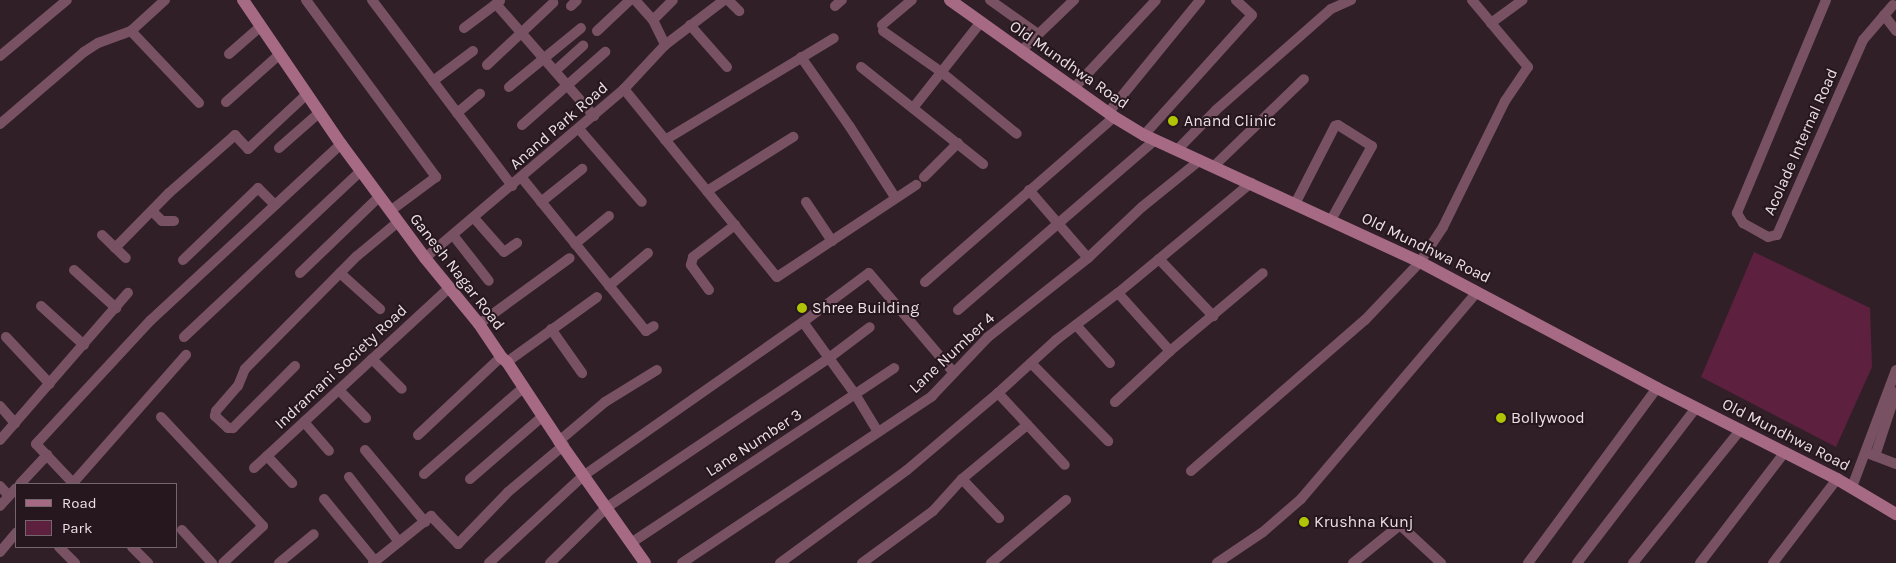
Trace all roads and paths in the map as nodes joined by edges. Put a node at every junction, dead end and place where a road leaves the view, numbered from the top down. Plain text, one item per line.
1 (67, 0) edge
2 (165, 0) edge
3 (243, 0) edge
4 (306, 0) edge
5 (372, 0) edge
6 (630, 0) edge
7 (635, 0) edge
8 (673, 0) edge
9 (724, 0) edge
10 (728, 0) edge
11 (912, 0) edge
12 (990, 0) edge
13 (1074, 0) edge
14 (1156, 0) edge
15 (1200, 0) edge
16 (1351, 0) edge
17 (1472, 0) edge
18 (1523, 0) edge
19 (1826, 0) edge
20 (498, 2) edge
21 (960, 2) edge
22 (1241, 2) edge
23 (553, 3) dead end
24 (1894, 3) edge
25 (738, 11) dead end
26 (1884, 15) junction
27 (653, 20) junction
28 (981, 22) junction
29 (1491, 23) junction
30 (690, 26) junction
31 (260, 27) junction
32 (464, 28) dead end
33 (580, 28) dead end
34 (597, 31) dead end
35 (1896, 31) edge
36 (130, 32) junction
37 (521, 32) junction
38 (1038, 34) junction
39 (834, 38) dead end
40 (665, 45) junction
41 (583, 46) dead end
42 (473, 50) dead end
43 (1021, 50) junction
44 (605, 52) dead end
45 (229, 54) dead end
46 (279, 54) junction
47 (0, 56) edge
48 (801, 57) junction
49 (543, 58) junction
50 (487, 65) dead end
51 (727, 67) dead end
52 (861, 67) dead end
53 (555, 71) junction
54 (940, 71) junction
55 (1304, 79) dead end
56 (433, 81) junction
57 (569, 86) junction
58 (509, 87) dead end
59 (1074, 88) junction
60 (624, 89) junction
61 (480, 94) dead end
62 (306, 95) junction
63 (226, 102) dead end
64 (199, 103) dead end
65 (913, 108) junction
66 (319, 113) junction
67 (457, 113) junction
68 (1111, 115) junction
69 (594, 116) junction
70 (0, 124) edge
71 (522, 125) dead end
72 (579, 128) junction
73 (1017, 134) dead end
74 (793, 137) dead end
75 (1150, 138) junction
76 (665, 140) junction
77 (341, 144) junction
78 (958, 144) junction
79 (279, 148) dead end
80 (1176, 150) junction
81 (1200, 160) junction
82 (984, 164) dead end
83 (1214, 166) junction
84 (582, 169) dead end
85 (361, 171) junction
86 (522, 178) junction
87 (1251, 183) junction
88 (512, 186) junction
89 (1029, 190) junction
90 (707, 191) junction
91 (380, 197) junction
92 (894, 197) junction
93 (541, 202) junction
94 (642, 202) dead end
95 (806, 202) dead end
96 (1295, 204) junction
97 (275, 205) junction
98 (152, 211) junction
99 (390, 211) junction
100 (609, 216) dead end
101 (474, 218) junction
102 (1331, 220) junction
103 (174, 221) dead end
104 (398, 222) junction
105 (1058, 224) junction
106 (735, 225) junction
107 (102, 235) dead end
108 (453, 235) junction
109 (832, 241) junction
110 (517, 243) dead end
111 (575, 244) junction
112 (116, 248) junction
113 (648, 253) dead end
114 (126, 258) dead end
115 (425, 258) junction
116 (570, 258) dead end
117 (1088, 258) junction
118 (1159, 259) junction
119 (182, 260) dead end
120 (1420, 262) junction
121 (74, 270) dead end
122 (1264, 272) dead end
123 (300, 273) dead end
124 (340, 273) junction
125 (488, 280) dead end
126 (925, 282) dead end
127 (609, 286) junction
128 (449, 288) junction
129 (709, 290) dead end
130 (1477, 292) junction
131 (128, 293) dead end
132 (1118, 293) junction
133 (597, 297) dead end
134 (40, 306) dead end
135 (116, 308) junction
136 (380, 309) dead end
137 (958, 310) dead end
138 (1213, 316) junction
139 (803, 322) junction
140 (479, 324) junction
141 (1076, 325) junction
142 (654, 326) dead end
143 (870, 327) dead end
144 (551, 329) junction
145 (184, 337) dead end
146 (6, 338) dead end
147 (84, 345) junction
148 (1170, 351) junction
149 (186, 356) dead end
150 (829, 358) junction
151 (372, 359) junction
152 (504, 360) junction
153 (1031, 363) junction
154 (1110, 363) dead end
155 (295, 366) dead end
156 (894, 368) dead end
157 (657, 370) dead end
158 (1896, 370) edge
159 (954, 373) junction
160 (582, 374) dead end
161 (50, 384) junction
162 (524, 387) junction
163 (1657, 388) junction
164 (402, 389) dead end
165 (339, 390) junction
166 (1896, 392) edge
167 (998, 393) junction
168 (856, 394) junction
169 (1115, 402) dead end
170 (0, 406) edge
171 (1696, 408) junction
172 (543, 416) junction
173 (161, 417) dead end
174 (366, 418) dead end
175 (304, 422) junction
176 (16, 423) junction
177 (1027, 425) junction
178 (1741, 429) junction
179 (878, 432) junction
180 (418, 434) dead end
181 (0, 440) edge
182 (1108, 441) dead end
183 (561, 443) junction
184 (365, 450) dead end
185 (329, 451) dead end
186 (1785, 452) junction
187 (1864, 452) junction
188 (47, 455) junction
189 (267, 456) junction
190 (1876, 456) junction
191 (1896, 464) edge
192 (1065, 465) dead end
193 (254, 468) dead end
194 (1191, 471) dead end
195 (424, 474) dead end
196 (583, 476) junction
197 (349, 477) dead end
198 (470, 479) dead end
199 (962, 479) junction
200 (1837, 479) junction
201 (21, 483) edge
202 (72, 483) edge
203 (74, 483) edge
204 (292, 483) dead end
205 (0, 486) edge
206 (1852, 487) junction
207 (13, 492) edge
208 (324, 499) dead end
209 (1066, 500) dead end
210 (0, 506) edge
211 (606, 508) junction
212 (1896, 514) edge
213 (999, 518) dead end
214 (425, 522) junction
215 (182, 530) dead end
216 (15, 534) edge
217 (314, 534) dead end
218 (399, 542) junction
219 (632, 543) junction
220 (60, 548) edge
221 (133, 548) edge
222 (0, 552) edge
223 (641, 561) edge
224 (374, 562) edge
225 (75, 563) edge
226 (148, 563) edge
227 (212, 563) edge
228 (223, 563) edge
229 (278, 563) edge
230 (489, 563) edge
231 (550, 563) edge
232 (682, 563) edge
233 (780, 563) edge
234 (862, 563) edge
235 (991, 563) edge
236 (1216, 563) edge
237 (1354, 563) edge
238 (1441, 563) edge
239 (1528, 563) edge
240 (1577, 563) edge
241 (1633, 563) edge
242 (1700, 563) edge
243 (1772, 563) edge

1 - 47 street
2 - 36 street
3 - 31 street, Ganesh Nagar Road
4 - 99 street
5 - 56 street
6 - 34 street
7 - 27 street
8 - 27 street
9 - 30 street, Anand Park Road
10 - 25 street
11 - 54 street
12 - 38 street
13 - 38 street
14 - 59 street
15 - 68 street
16 - 80 street
17 - 29 street
18 - 29 street
19 - 26 street, Acolade Internal Road
20 - 32 street
20 - 37 street
21 - 28 street, Old Mundhwa Road
22 - 75 street
23 - 37 street
24 - 26 street, Acolade Internal Road
26 - 35 street
27 - 40 street
28 - 43 street, Old Mundhwa Road
28 - 54 street
29 - 120 street
30 - 40 street, Anand Park Road
30 - 51 street
31 - 45 street
31 - 46 street, Ganesh Nagar Road
33 - 49 street
36 - 64 street
36 - 70 street
37 - 49 street
37 - 50 street
38 - 43 street
39 - 48 street
40 - 60 street, Anand Park Road
41 - 53 street
42 - 56 street
43 - 59 street, Old Mundhwa Road
44 - 57 street
46 - 62 street, Ganesh Nagar Road
46 - 63 street
48 - 76 street
48 - 92 street
49 - 53 street
49 - 58 street
52 - 65 street
53 - 57 street
54 - 65 street
54 - 73 street
55 - 83 street
56 - 67 street
57 - 69 street
57 - 71 street
59 - 68 street, Old Mundhwa Road
60 - 69 street, Anand Park Road
60 - 76 street
61 - 67 street
62 - 66 street, Ganesh Nagar Road
62 - 98 street
65 - 78 street
66 - 77 street, Ganesh Nagar Road
66 - 79 street
67 - 88 street
68 - 75 street, Old Mundhwa Road
68 - 89 street
69 - 72 street, Anand Park Road
72 - 86 street, Anand Park Road
72 - 94 street
74 - 90 street
75 - 80 street, Old Mundhwa Road
75 - 105 street
76 - 90 street
77 - 85 street, Ganesh Nagar Road
77 - 97 street
78 - 82 street
78 - 92 street
80 - 81 street, Old Mundhwa Road
81 - 83 street, Old Mundhwa Road
81 - 117 street, Lane Number 4
83 - 87 street, Old Mundhwa Road
84 - 93 street
85 - 91 street, Ganesh Nagar Road
85 - 145 street
86 - 88 street, Anand Park Road
86 - 93 street
87 - 96 street, Old Mundhwa Road
87 - 118 street
88 - 101 street, Anand Park Road
89 - 105 street
89 - 126 street
90 - 106 street
91 - 99 street, Ganesh Nagar Road
91 - 123 street
92 - 109 street
93 - 111 street
95 - 109 street
96 - 102 street, Old Mundhwa Road
96 - 102 street
97 - 119 street
97 - 188 street
98 - 103 street
98 - 112 street
99 - 104 street, Ganesh Nagar Road
100 - 111 street
101 - 108 street, Anand Park Road
101 - 110 street
102 - 120 street, Old Mundhwa Road
104 - 115 street, Ganesh Nagar Road
104 - 124 street
105 - 117 street
105 - 137 street
106 - 109 street
106 - 129 street
107 - 112 street
108 - 115 street, Anand Park Road
108 - 125 street
111 - 127 street
112 - 114 street
113 - 127 street
115 - 128 street, Ganesh Nagar Road
116 - 140 street
117 - 159 street, Lane Number 4
118 - 132 street
118 - 138 street
120 - 130 street, Old Mundhwa Road
120 - 194 street
121 - 135 street
122 - 138 street
124 - 136 street
124 - 155 street
127 - 142 street
128 - 140 street, Ganesh Nagar Road
128 - 151 street, Indramani Society Road
130 - 163 street, Old Mundhwa Road
130 - 236 street
131 - 135 street
132 - 141 street
132 - 148 street
133 - 144 street
134 - 147 street
135 - 147 street
138 - 148 street
139 - 150 street
139 - 159 street
139 - 196 street
140 - 152 street, Ganesh Nagar Road
141 - 153 street
141 - 154 street
143 - 150 street
144 - 152 street
144 - 160 street
146 - 161 street
147 - 161 street
148 - 169 street
149 - 203 street
150 - 168 street
150 - 211 street
151 - 164 street
151 - 165 street, Indramani Society Road
152 - 162 street, Ganesh Nagar Road
152 - 180 street
153 - 167 street
153 - 182 street
156 - 168 street, Lane Number 3
157 - 183 street
158 - 187 street
159 - 179 street, Lane Number 4
161 - 176 street
162 - 172 street, Ganesh Nagar Road
162 - 195 street
163 - 171 street, Old Mundhwa Road
163 - 239 street
165 - 174 street
165 - 175 street, Indramani Society Road
166 - 190 street
167 - 177 street
167 - 233 street
168 - 179 street
168 - 219 street, Lane Number 3
170 - 176 street
171 - 178 street, Old Mundhwa Road
171 - 240 street
172 - 183 street, Ganesh Nagar Road
172 - 198 street
173 - 228 street
175 - 185 street
175 - 189 street, Indramani Society Road
176 - 181 street
177 - 192 street
177 - 199 street
178 - 186 street, Old Mundhwa Road
178 - 241 street
179 - 232 street, Lane Number 4
183 - 196 street, Ganesh Nagar Road
183 - 214 street
184 - 214 street
186 - 200 street, Old Mundhwa Road
186 - 242 street
187 - 190 street
187 - 206 street
188 - 201 street
188 - 202 street
189 - 193 street, Indramani Society Road
189 - 204 street
190 - 191 street
196 - 211 street, Ganesh Nagar Road
196 - 230 street
197 - 218 street
199 - 213 street
199 - 234 street
200 - 206 street, Old Mundhwa Road
200 - 243 street
205 - 207 street
206 - 212 street, Old Mundhwa Road
207 - 210 street
208 - 224 street
209 - 235 street
211 - 219 street, Ganesh Nagar Road
211 - 231 street
214 - 218 street
215 - 227 street
216 - 222 street
217 - 229 street
218 - 224 street
219 - 223 street, Ganesh Nagar Road
220 - 225 street
221 - 226 street
237 - 238 street

